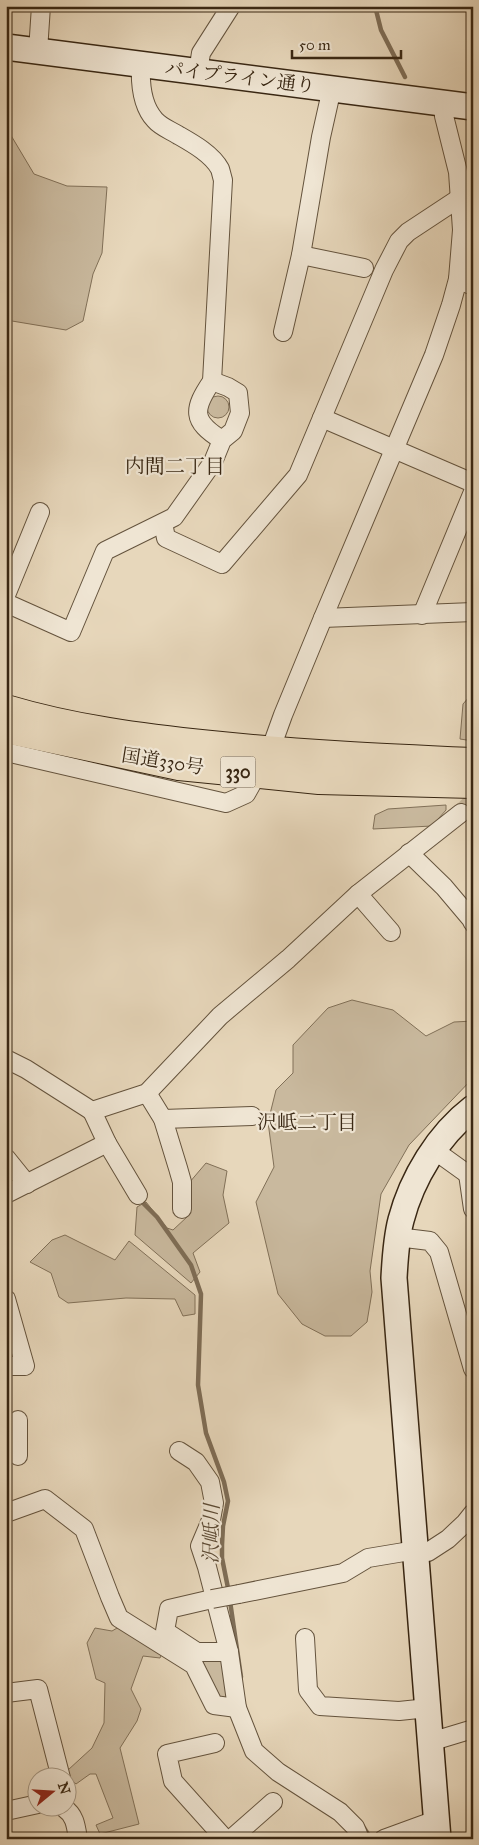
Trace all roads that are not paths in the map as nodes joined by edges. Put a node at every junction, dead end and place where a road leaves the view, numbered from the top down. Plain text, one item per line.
1 (40, 6) edge
2 (231, 6) edge
3 (6, 47) edge
4 (38, 51) junction
5 (141, 64) junction
6 (198, 72) junction
7 (332, 88) junction
8 (428, 101) junction
9 (473, 107) edge
10 (461, 197) junction
11 (300, 255) junction
12 (364, 268) dead end
13 (466, 283) edge
14 (283, 332) dead end
15 (212, 381) junction
16 (322, 418) junction
17 (222, 440) junction
18 (393, 449) junction
19 (473, 483) edge
20 (473, 492) edge
21 (40, 512) dead end
22 (163, 523) junction
23 (6, 595) edge
24 (6, 603) edge
25 (473, 612) edge
26 (422, 615) junction
27 (323, 618) junction
28 (6, 708) edge
29 (6, 729) edge
30 (6, 752) edge
31 (473, 762) edge
32 (264, 763) junction
33 (473, 784) edge
34 (460, 813) tunnel mouth
35 (409, 852) junction
36 (358, 894) junction
37 (473, 923) edge
38 (391, 932) dead end
39 (6, 1059) edge
40 (147, 1093) junction
41 (473, 1108) edge
42 (92, 1111) junction
43 (252, 1116) dead end
44 (163, 1119) junction
45 (107, 1143) junction
46 (434, 1150) junction
47 (6, 1158) edge
48 (470, 1176) edge
49 (27, 1184) junction
50 (6, 1194) edge
51 (138, 1195) dead end
52 (182, 1209) dead end
53 (473, 1209) edge
54 (397, 1237) junction
55 (6, 1299) edge
56 (6, 1366) edge
57 (473, 1369) edge
58 (18, 1420) dead end
59 (14, 1447) edge
60 (179, 1452) dead end
61 (6, 1513) edge
62 (473, 1513) edge
63 (414, 1552) junction
64 (306, 1638) dead end
65 (229, 1652) junction
66 (6, 1693) edge
67 (237, 1708) junction
68 (428, 1708) junction
69 (473, 1729) edge
70 (430, 1742) junction
71 (215, 1743) dead end
72 (58, 1768) edge
73 (273, 1802) dead end
74 (28, 1806) edge
75 (6, 1811) edge
76 (72, 1818) edge
77 (437, 1829) edge
78 (78, 1839) edge
79 (225, 1839) edge
80 (231, 1839) edge
81 (360, 1839) edge
82 (384, 1839) edge

1 - 4 street
2 - 6 street
3 - 4 street, パイプライン通り
4 - 5 street, パイプライン通り
5 - 6 street, パイプライン通り
5 - 15 street
6 - 7 street, パイプライン通り
7 - 8 street, パイプライン通り
7 - 11 street
8 - 9 street, パイプライン通り
8 - 10 street
10 - 13 street
10 - 16 street
11 - 12 street
11 - 14 street
13 - 18 street
15 - 17 street
15 - 17 street
16 - 18 street
16 - 22 street
17 - 22 street
18 - 19 street
18 - 27 street
20 - 26 street
21 - 23 street
22 - 24 street
25 - 26 street
26 - 27 street
27 - 32 street
28 - 32 highway, 国道330号 / 330
29 - 32 highway, 国道330号 / 330
30 - 32 street
31 - 32 highway, 国道330号 / 330
32 - 33 highway, 国道330号 / 330
34 - 35 street
35 - 36 street
35 - 37 street
36 - 38 street
36 - 40 street
39 - 42 street
40 - 42 street
40 - 44 street
41 - 46 street
42 - 45 street
43 - 44 street
44 - 52 street
45 - 49 street
45 - 51 street
46 - 48 street
46 - 54 street
47 - 49 street
48 - 53 street
49 - 50 street
54 - 57 street
54 - 63 street
55 - 56 street
58 - 59 street
60 - 65 street
61 - 67 street
62 - 63 street
63 - 65 street, bridge
63 - 68 street
64 - 68 street
65 - 67 street
66 - 72 street
67 - 81 street
68 - 70 street
69 - 70 street
70 - 77 street
71 - 79 street
73 - 80 street
74 - 75 street
76 - 78 street
77 - 82 street

